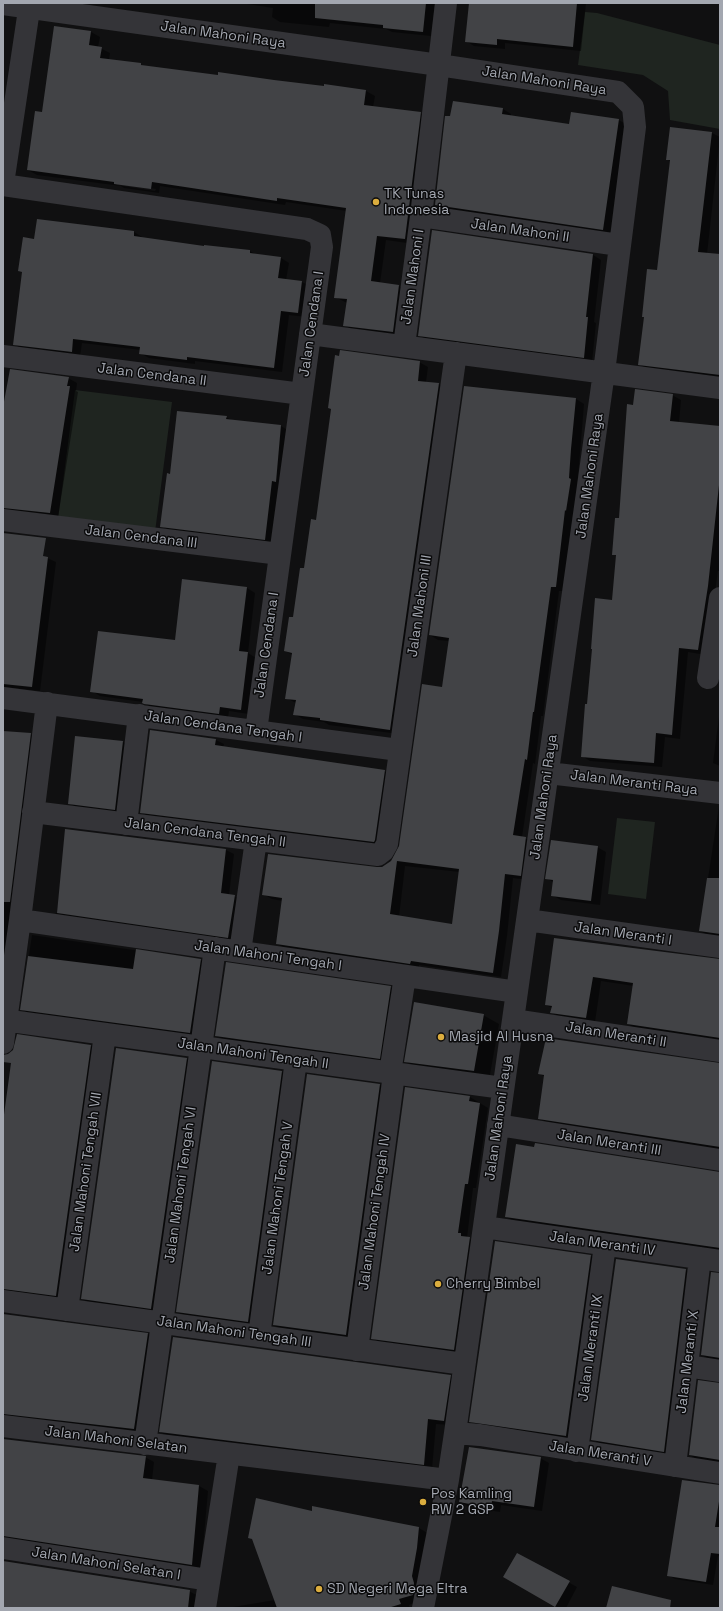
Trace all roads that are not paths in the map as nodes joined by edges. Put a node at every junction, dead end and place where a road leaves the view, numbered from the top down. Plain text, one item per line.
1 (446, 3) edge
2 (3, 4) edge
3 (30, 5) edge
4 (439, 65) junction
5 (4, 175) edge
6 (421, 216) junction
7 (619, 245) junction
8 (310, 334) junction
9 (404, 346) junction
10 (456, 353) junction
11 (3, 356) edge
12 (604, 372) junction
13 (720, 388) edge
14 (302, 394) junction
15 (3, 520) edge
16 (280, 554) junction
17 (720, 598) edge
18 (708, 678) dead end
19 (3, 698) edge
20 (47, 703) junction
21 (139, 716) junction
22 (256, 731) junction
23 (399, 750) junction
24 (548, 773) junction
25 (720, 793) edge
26 (33, 812) junction
27 (126, 824) junction
28 (256, 840) junction
29 (378, 855) joint
30 (20, 920) junction
31 (527, 920) junction
32 (720, 947) edge
33 (215, 948) junction
34 (240, 952) junction
35 (405, 976) junction
36 (517, 992) junction
37 (513, 1020) junction
38 (4, 1021) edge
39 (105, 1034) junction
40 (3, 1043) edge
41 (201, 1048) junction
42 (720, 1051) edge
43 (296, 1060) junction
44 (392, 1074) junction
45 (503, 1088) junction
46 (498, 1125) junction
47 (720, 1160) edge
48 (484, 1227) junction
49 (605, 1245) junction
50 (710, 1260) edge
51 (3, 1301) edge
52 (67, 1310) junction
53 (162, 1322) junction
54 (259, 1336) junction
55 (356, 1350) junction
56 (464, 1364) junction
57 (687, 1366) junction
58 (720, 1371) edge
59 (3, 1426) edge
60 (455, 1433) junction
61 (145, 1444) junction
62 (577, 1451) junction
63 (229, 1454) junction
64 (676, 1466) junction
65 (720, 1473) edge
66 (448, 1480) junction
67 (3, 1548) edge
68 (209, 1580) junction
69 (205, 1608) edge
70 (423, 1608) edge

1 - 4 street, Jalan Mahoni I
2 - 3 street, Jalan Mahoni Raya
3 - 4 street, Jalan Mahoni Raya
3 - 5 street
4 - 6 street, Jalan Mahoni I
4 - 7 street, Jalan Mahoni Raya
5 - 8 street, Jalan Cendana I
6 - 7 street, Jalan Mahoni II
6 - 9 street, Jalan Mahoni I
7 - 12 street, Jalan Mahoni Raya
8 - 9 street
8 - 14 street, Jalan Cendana I
9 - 10 street
10 - 12 street
10 - 23 street, Jalan Mahoni III
11 - 14 street, Jalan Cendana II
12 - 13 street
12 - 24 street, Jalan Mahoni Raya
14 - 16 street, Jalan Cendana I
15 - 16 street, Jalan Cendana III
16 - 22 street, Jalan Cendana I
17 - 18 street
19 - 20 street, Jalan Cendana Tengah I
20 - 21 street, Jalan Cendana Tengah I
20 - 26 street
21 - 22 street, Jalan Cendana Tengah I
21 - 27 street
22 - 23 street, Jalan Cendana Tengah I
23 - 29 street, Jalan Mahoni III
24 - 25 street, Jalan Meranti Raya
24 - 31 street, Jalan Mahoni Raya
26 - 27 street, Jalan Cendana Tengah II
26 - 30 street
27 - 28 street, Jalan Cendana Tengah II
28 - 29 street, Jalan Cendana Tengah II
28 - 34 street
30 - 33 street, Jalan Mahoni Tengah I
30 - 38 street
31 - 32 street, Jalan Meranti I
31 - 36 street, Jalan Mahoni Raya
33 - 34 street, Jalan Mahoni Tengah I
33 - 41 street, Jalan Mahoni Tengah VI
34 - 35 street, Jalan Mahoni Tengah I
35 - 36 street, Jalan Mahoni Tengah I
35 - 44 street, Jalan Mahoni Tengah IV
36 - 37 street, Jalan Mahoni Raya
37 - 42 street, Jalan Meranti II
37 - 45 street, Jalan Mahoni Raya
38 - 39 street, Jalan Mahoni Tengah II
38 - 40 street
39 - 41 street, Jalan Mahoni Tengah II
39 - 52 street, Jalan Mahoni Tengah VII
41 - 43 street, Jalan Mahoni Tengah II
41 - 53 street, Jalan Mahoni Tengah VI
43 - 44 street, Jalan Mahoni Tengah II
43 - 54 street, Jalan Mahoni Tengah V
44 - 45 street, Jalan Mahoni Tengah II
44 - 55 street, Jalan Mahoni Tengah IV
45 - 46 street, Jalan Mahoni Raya
46 - 47 street, Jalan Meranti III
46 - 48 street, Jalan Mahoni Raya
48 - 49 street, Jalan Meranti IV
48 - 56 street, Jalan Mahoni Raya
49 - 50 street, Jalan Meranti IV
49 - 62 street, Jalan Meranti IX
50 - 57 street, Jalan Meranti X
51 - 52 street, Jalan Mahoni Tengah III
52 - 53 street, Jalan Mahoni Tengah III
53 - 54 street, Jalan Mahoni Tengah III
53 - 61 street, Jalan Mahoni Tengah VI
54 - 55 street, Jalan Mahoni Tengah III
55 - 56 street, Jalan Mahoni Tengah III
56 - 60 street, Jalan Mahoni Raya
57 - 58 street
57 - 64 street, Jalan Meranti X
59 - 61 street, Jalan Mahoni Selatan
60 - 62 street, Jalan Meranti V
60 - 66 street, Jalan Mahoni Raya
61 - 63 street, Jalan Mahoni Selatan
62 - 64 street, Jalan Meranti V
63 - 66 street, Jalan Mahoni Selatan
63 - 68 street
64 - 65 street, Jalan Meranti V
66 - 70 street, Jalan Mahoni Raya
67 - 68 street, Jalan Mahoni Selatan I
68 - 69 street

